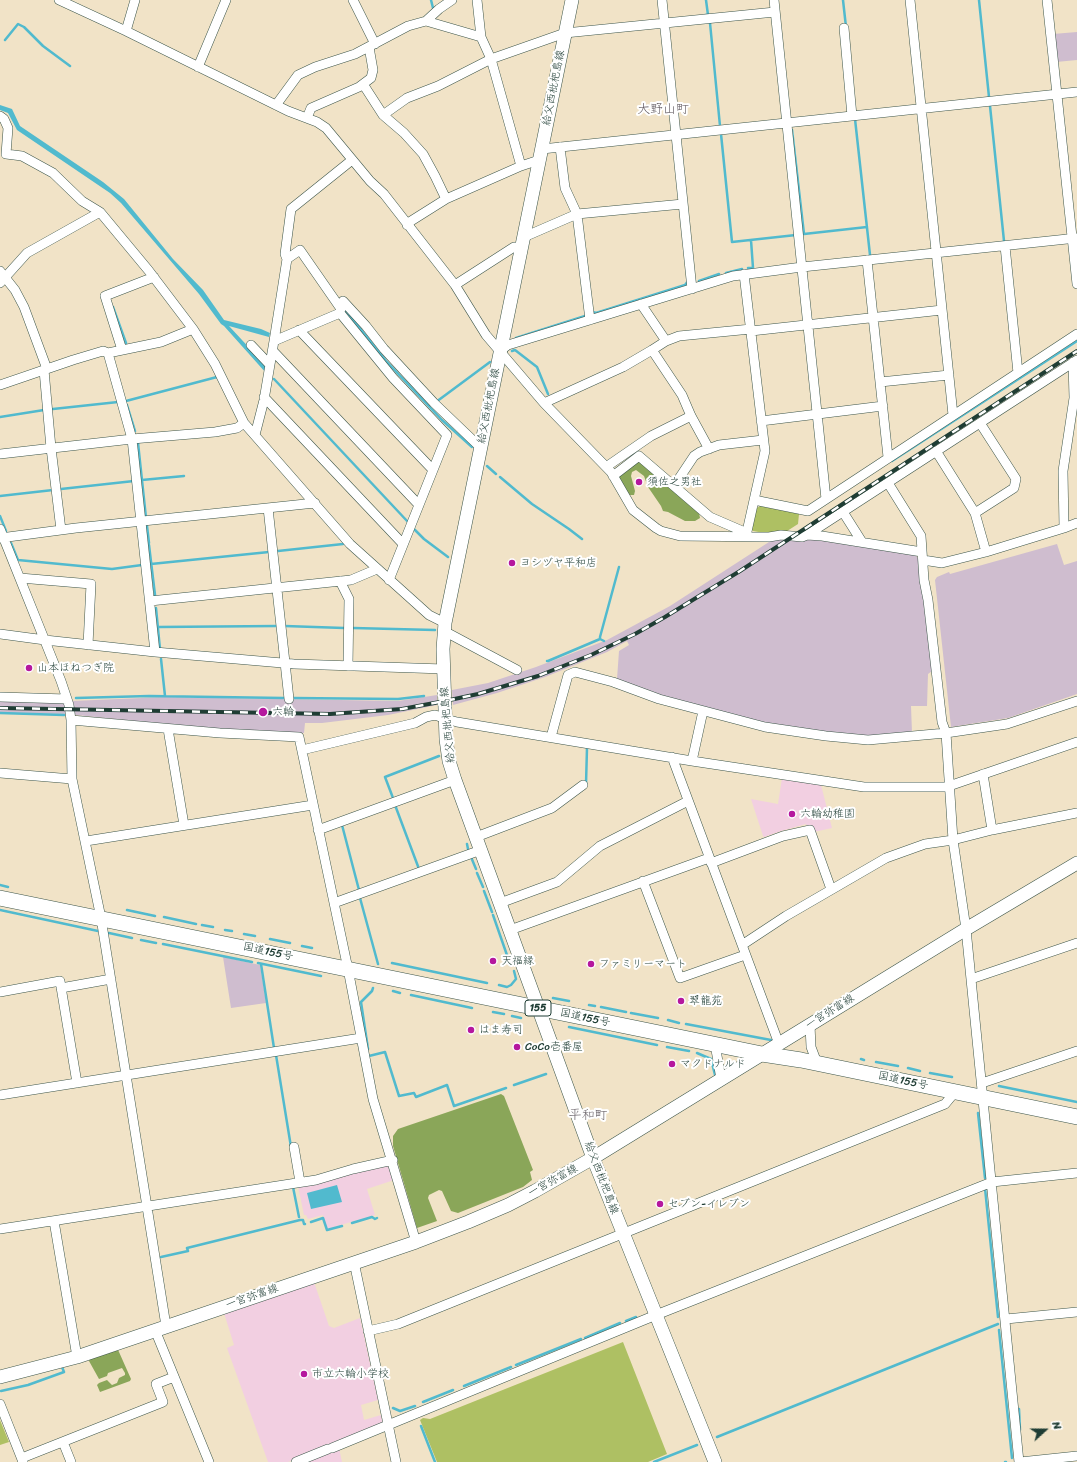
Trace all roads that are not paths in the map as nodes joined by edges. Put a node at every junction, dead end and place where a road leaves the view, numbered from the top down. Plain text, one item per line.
1 (59, 0) edge
2 (135, 0) edge
3 (226, 0) edge
4 (354, 0) edge
5 (452, 0) edge
6 (477, 0) edge
7 (572, 0) edge
8 (662, 0) edge
9 (774, 0) edge
10 (910, 0) edge
11 (1046, 0) edge
12 (438, 4) edge
13 (775, 12) junction
14 (426, 21) junction
15 (665, 23) junction
16 (844, 28) dead end
17 (126, 30) junction
18 (565, 33) junction
19 (482, 37) junction
20 (372, 46) junction
21 (491, 59) junction
22 (198, 67) junction
23 (363, 84) junction
24 (1077, 92) edge
25 (1056, 94) junction
26 (276, 105) junction
27 (921, 109) junction
28 (383, 115) junction
29 (0, 116) edge
30 (852, 116) junction
31 (307, 118) junction
32 (787, 123) junction
33 (676, 135) junction
34 (560, 147) junction
35 (540, 155) junction
36 (352, 160) junction
37 (521, 166) junction
38 (446, 199) junction
39 (683, 204) junction
40 (100, 212) junction
41 (577, 214) junction
42 (407, 225) junction
43 (1075, 239) edge
44 (523, 243) junction
45 (1005, 246) junction
46 (936, 253) junction
47 (287, 259) junction
48 (867, 260) junction
49 (802, 267) junction
50 (744, 274) junction
51 (1, 277) edge
52 (154, 277) junction
53 (1077, 284) edge
54 (455, 285) junction
55 (692, 289) junction
56 (641, 304) junction
57 (942, 310) junction
58 (341, 311) junction
59 (873, 318) junction
60 (590, 320) junction
61 (808, 325) junction
62 (193, 329) junction
63 (299, 330) junction
64 (751, 330) junction
65 (1077, 334) edge
66 (274, 341) junction
67 (666, 341) junction
68 (251, 345) dead end
69 (122, 350) junction
70 (652, 350) junction
71 (273, 351) junction
72 (500, 351) junction
73 (108, 353) junction
74 (1075, 361) edge
75 (270, 365) junction
76 (46, 370) junction
77 (1018, 373) junction
78 (949, 375) junction
79 (880, 382) junction
80 (1, 383) edge
81 (264, 397) junction
82 (1076, 398) edge
83 (544, 403) junction
84 (883, 406) junction
85 (817, 414) junction
86 (953, 415) junction
87 (691, 416) junction
88 (761, 421) junction
89 (244, 423) junction
90 (980, 423) junction
91 (255, 436) junction
92 (132, 439) junction
93 (763, 440) junction
94 (51, 448) junction
95 (481, 448) junction
96 (709, 449) junction
97 (936, 451) junction
98 (0, 454) edge
99 (888, 457) junction
100 (606, 467) junction
101 (433, 470) junction
102 (613, 476) junction
103 (888, 483) junction
104 (674, 486) junction
105 (826, 499) junction
106 (754, 500) junction
107 (315, 503) junction
108 (419, 505) junction
109 (268, 508) junction
110 (843, 512) junction
111 (975, 513) junction
112 (142, 522) junction
113 (1077, 523) edge
114 (1064, 528) junction
115 (61, 530) junction
116 (746, 534) junction
117 (1, 535) edge
118 (808, 535) junction
119 (862, 542) junction
120 (403, 544) junction
121 (986, 552) junction
122 (922, 556) junction
123 (377, 569) junction
124 (20, 578) junction
125 (389, 580) junction
126 (340, 581) junction
127 (277, 588) junction
128 (150, 601) junction
129 (444, 627) junction
130 (0, 634) edge
131 (45, 640) junction
132 (88, 645) junction
133 (155, 652) junction
134 (285, 663) junction
135 (348, 666) junction
136 (444, 669) junction
137 (517, 670) dead end
138 (0, 697) edge
139 (68, 699) junction
140 (289, 699) dead end
141 (1077, 701) edge
142 (703, 711) junction
143 (72, 720) junction
144 (446, 720) junction
145 (168, 729) junction
146 (946, 733) junction
147 (551, 737) junction
148 (1077, 742) edge
149 (302, 750) junction
150 (672, 757) junction
151 (692, 761) junction
152 (0, 773) edge
153 (983, 774) junction
154 (72, 779) junction
155 (455, 780) junction
156 (583, 785) dead end
157 (950, 786) junction
158 (688, 801) junction
159 (313, 805) junction
160 (1077, 813) edge
161 (184, 825) junction
162 (318, 830) junction
163 (992, 830) junction
164 (953, 840) junction
165 (86, 841) junction
166 (478, 843) junction
167 (710, 860) junction
168 (1077, 863) edge
169 (643, 881) junction
170 (831, 889) junction
171 (0, 898) edge
172 (500, 902) junction
173 (334, 903) junction
174 (101, 918) junction
175 (966, 929) junction
176 (510, 930) junction
177 (1077, 943) edge
178 (742, 945) junction
179 (746, 955) junction
180 (348, 969) junction
181 (110, 979) junction
182 (971, 979) junction
183 (61, 988) junction
184 (0, 992) edge
185 (539, 1008) junction
186 (810, 1025) junction
187 (362, 1038) junction
188 (715, 1044) junction
189 (778, 1044) junction
190 (1077, 1052) edge
191 (762, 1054) junction
192 (817, 1063) junction
193 (126, 1075) junction
194 (721, 1079) junction
195 (77, 1083) junction
196 (982, 1090) junction
197 (955, 1092) junction
198 (0, 1095) edge
199 (1077, 1117) edge
200 (294, 1147) dead end
201 (593, 1158) junction
202 (392, 1160) junction
203 (1077, 1173) edge
204 (300, 1182) junction
205 (992, 1182) junction
206 (147, 1207) junction
207 (54, 1222) junction
208 (0, 1230) edge
209 (622, 1234) junction
210 (416, 1242) junction
211 (354, 1262) junction
212 (1077, 1312) edge
213 (656, 1316) junction
214 (1006, 1319) junction
215 (161, 1328) junction
216 (368, 1331) junction
217 (77, 1357) junction
218 (0, 1377) edge
219 (174, 1377) junction
220 (0, 1404) edge
221 (387, 1425) junction
222 (63, 1442) junction
223 (1077, 1456) edge
224 (22, 1460) edge
225 (71, 1462) edge
226 (208, 1462) edge
227 (296, 1462) edge
228 (396, 1462) edge
229 (715, 1462) edge
230 (1020, 1462) edge

1 - 17 street
2 - 17 street
3 - 22 street
4 - 20 street
5 - 12 street
6 - 19 street
7 - 18 main road, 給父西枇杷島線
8 - 15 street
9 - 13 street
10 - 27 street
11 - 25 street
12 - 14 street
13 - 15 street
13 - 32 street
14 - 19 street
14 - 20 street
15 - 18 street
15 - 33 street
16 - 30 street
17 - 22 street
18 - 21 street
18 - 35 main road, 給父西枇杷島線
19 - 21 street
20 - 23 street
20 - 26 street
21 - 28 street
21 - 37 street
22 - 26 street
23 - 28 street
23 - 31 street
24 - 25 street
25 - 27 street
25 - 43 street
26 - 31 street
27 - 30 street
27 - 46 street
28 - 38 street
29 - 40 street
30 - 32 street
31 - 36 street
32 - 33 street
32 - 49 street
33 - 34 street
33 - 39 street
34 - 35 street
34 - 41 street
35 - 37 street
35 - 44 main road, 給父西枇杷島線
36 - 42 street
36 - 47 street
37 - 38 street
38 - 42 street
39 - 41 street
39 - 55 street
40 - 51 street
40 - 52 street
41 - 44 street
41 - 60 street
42 - 54 street
43 - 45 street
43 - 53 street
44 - 54 street
44 - 72 main road, 給父西枇杷島線
45 - 46 street
45 - 77 street
46 - 48 street
46 - 57 street
47 - 58 street
47 - 66 street
48 - 49 street
48 - 59 street
49 - 50 street
49 - 61 street
50 - 55 street
50 - 64 street
51 - 76 street
52 - 62 street
52 - 69 street
54 - 72 street
55 - 56 street
56 - 60 street
56 - 67 street
57 - 59 street
57 - 78 street
58 - 63 street
58 - 95 street
58 - 101 street
59 - 61 street
59 - 79 street
60 - 72 street
61 - 64 street
61 - 85 street
62 - 69 street
62 - 89 street
63 - 66 street
63 - 101 street
64 - 67 street
64 - 88 street
65 - 77 street
66 - 71 street
67 - 70 street
68 - 75 street
69 - 73 street
70 - 83 street
70 - 87 street
71 - 75 street
71 - 108 street
72 - 83 street
72 - 95 main road, 給父西枇杷島線
73 - 76 street
73 - 92 street
74 - 82 street
74 - 90 street
75 - 81 street
76 - 80 street
76 - 94 street
77 - 86 street
78 - 79 street
78 - 86 street
79 - 84 street
81 - 91 street
81 - 120 street
82 - 114 street
83 - 100 street
84 - 85 street
84 - 99 street
85 - 88 street
85 - 105 street
86 - 99 street
87 - 96 street
87 - 100 street
88 - 93 street
89 - 91 street
89 - 92 street
90 - 97 street
90 - 111 street
91 - 107 street
92 - 94 street
92 - 112 street
93 - 96 street
93 - 106 street
94 - 98 street
94 - 115 street
95 - 129 main road, 給父西枇杷島線
96 - 104 street
97 - 103 street
97 - 111 street
99 - 105 street
100 - 102 street
101 - 108 street
102 - 104 street
102 - 116 street
103 - 110 street
103 - 122 street
104 - 116 street
105 - 106 street
106 - 116 street
107 - 109 street
107 - 123 street
108 - 120 street
109 - 112 street
109 - 127 street
110 - 118 street
110 - 119 street
111 - 121 street
112 - 115 street
112 - 128 street
113 - 114 street
114 - 121 street
115 - 117 street
116 - 118 street
117 - 124 street
118 - 119 street
119 - 122 street
120 - 125 street
121 - 122 street
122 - 146 street
123 - 125 street
123 - 126 street
124 - 131 street
124 - 132 street
125 - 129 street
126 - 127 street
126 - 135 street
127 - 128 street
127 - 134 street
128 - 133 street
129 - 136 main road, 給父西枇杷島線
129 - 137 street
130 - 131 street
131 - 132 street
131 - 139 street
132 - 133 street
133 - 134 street
134 - 135 street
134 - 140 street
135 - 136 street
136 - 144 main road, 給父西枇杷島線
138 - 139 street
139 - 143 street
141 - 146 street
142 - 146 street
142 - 147 street
142 - 151 street
143 - 145 street
143 - 154 street
144 - 147 street
144 - 149 street
144 - 155 main road, 給父西枇杷島線
145 - 149 street
145 - 161 street
146 - 157 street
147 - 150 street
148 - 153 street
149 - 159 street
150 - 151 street
150 - 158 street
151 - 157 street
152 - 154 street
153 - 157 street
153 - 163 street
154 - 165 street
155 - 162 street
155 - 166 main road, 給父西枇杷島線
156 - 166 street
157 - 164 street
158 - 167 street
158 - 172 street
159 - 161 street
159 - 162 street
160 - 163 street
161 - 165 street
162 - 173 street
163 - 164 street
164 - 170 street
164 - 175 street
165 - 174 street
166 - 172 main road, 給父西枇杷島線
166 - 173 street
167 - 169 street
167 - 170 street
167 - 178 street
168 - 175 main road, 一宮弥富線
169 - 176 street
169 - 179 street
170 - 178 street
171 - 174 highway, 国道155号 / 155
172 - 176 main road, 給父西枇杷島線
173 - 180 street
174 - 180 highway, 国道155号 / 155
174 - 181 street
175 - 182 street
175 - 186 main road, 一宮弥富線
176 - 185 main road, 給父西枇杷島線
177 - 182 street
178 - 179 street
179 - 189 street
180 - 185 highway, 国道155号 / 155
180 - 187 street
181 - 183 street
181 - 193 street
182 - 196 street
183 - 184 street
183 - 195 street
185 - 188 highway, 国道155号 / 155
185 - 201 main road, 給父西枇杷島線
186 - 189 main road, 一宮弥富線
186 - 192 street
187 - 193 street
187 - 202 street
188 - 191 highway, 国道155号 / 155
188 - 194 street
189 - 191 main road, 一宮弥富線
190 - 196 street
191 - 192 highway, 国道155号 / 155
191 - 194 main road, 一宮弥富線
192 - 197 highway, 国道155号 / 155
193 - 195 street
193 - 206 street
194 - 201 main road, 一宮弥富線
195 - 198 street
196 - 197 highway, 国道155号 / 155
196 - 199 highway, 国道155号 / 155
196 - 205 street
197 - 209 street
200 - 204 street
201 - 209 main road, 給父西枇杷島線
201 - 210 main road, 一宮弥富線
202 - 204 street
202 - 210 street
203 - 205 street
204 - 206 street
205 - 213 street
205 - 214 street
206 - 207 street
206 - 215 street
207 - 208 street
207 - 217 street
209 - 213 main road, 給父西枇杷島線
209 - 216 street
210 - 211 main road, 一宮弥富線
211 - 215 main road, 一宮弥富線
211 - 216 street
212 - 214 street
213 - 221 street
213 - 229 main road, 給父西枇杷島線
214 - 230 street
215 - 217 main road, 一宮弥富線
215 - 219 street
216 - 221 street
217 - 218 main road, 一宮弥富線
219 - 222 street
219 - 226 street
220 - 224 street
221 - 227 street
221 - 228 street
222 - 224 street
222 - 225 street
223 - 230 street

